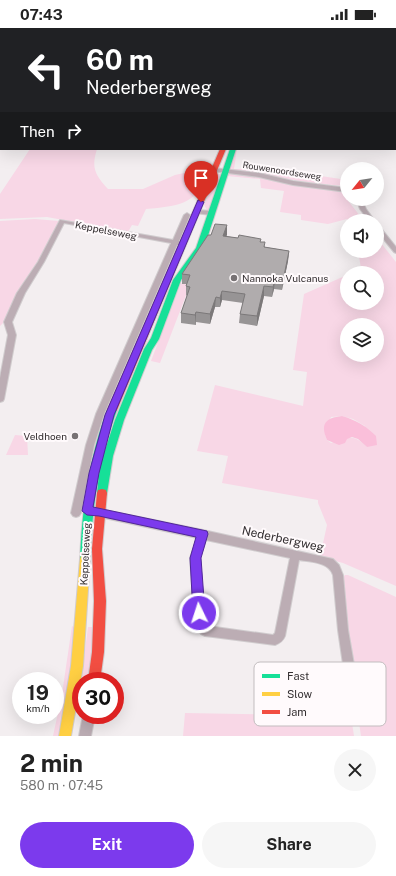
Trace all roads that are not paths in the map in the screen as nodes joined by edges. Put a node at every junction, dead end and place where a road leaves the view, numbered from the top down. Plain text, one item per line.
1 (223, 150) edge
2 (233, 150) edge
3 (214, 170) junction
4 (225, 172) junction
5 (340, 189) edge
6 (197, 212) junction
7 (211, 213) junction
8 (187, 215) dead end
9 (384, 236) edge
10 (179, 243) junction
11 (396, 251) edge
12 (0, 399) edge
13 (92, 437) junction
14 (102, 438) junction
15 (87, 511) junction
16 (99, 512) junction
17 (76, 513) dead end
18 (203, 534) junction
19 (295, 556) junction
20 (81, 624) junction
21 (99, 624) junction
22 (349, 662) edge
23 (95, 672) edge
24 (87, 724) edge
25 (65, 736) edge
26 (85, 736) edge

1 - 3 main road, Keppelseweg
2 - 4 main road, Keppelseweg
3 - 4 street, Rouwenoordseweg
3 - 6 main road, Keppelseweg
4 - 5 street, Rouwenoordseweg
4 - 7 main road, Keppelseweg
6 - 7 street
6 - 10 main road, Keppelseweg
7 - 16 main road, Keppelseweg
8 - 10 street, Keppelseweg
9 - 11 street
10 - 12 street, Keppelseweg
10 - 13 street, Keppelseweg
10 - 14 main road, Keppelseweg
13 - 14 street
13 - 17 street, Keppelseweg
14 - 15 main road, Keppelseweg
15 - 16 street, Nederbergweg
15 - 20 main road, Keppelseweg
16 - 18 street, Nederbergweg
16 - 21 main road, Keppelseweg
18 - 19 street, Nederbergweg
18 - 19 street
19 - 22 street, Nederbergweg
20 - 21 street
20 - 25 main road, Keppelseweg
21 - 23 main road, Keppelseweg
24 - 26 street

